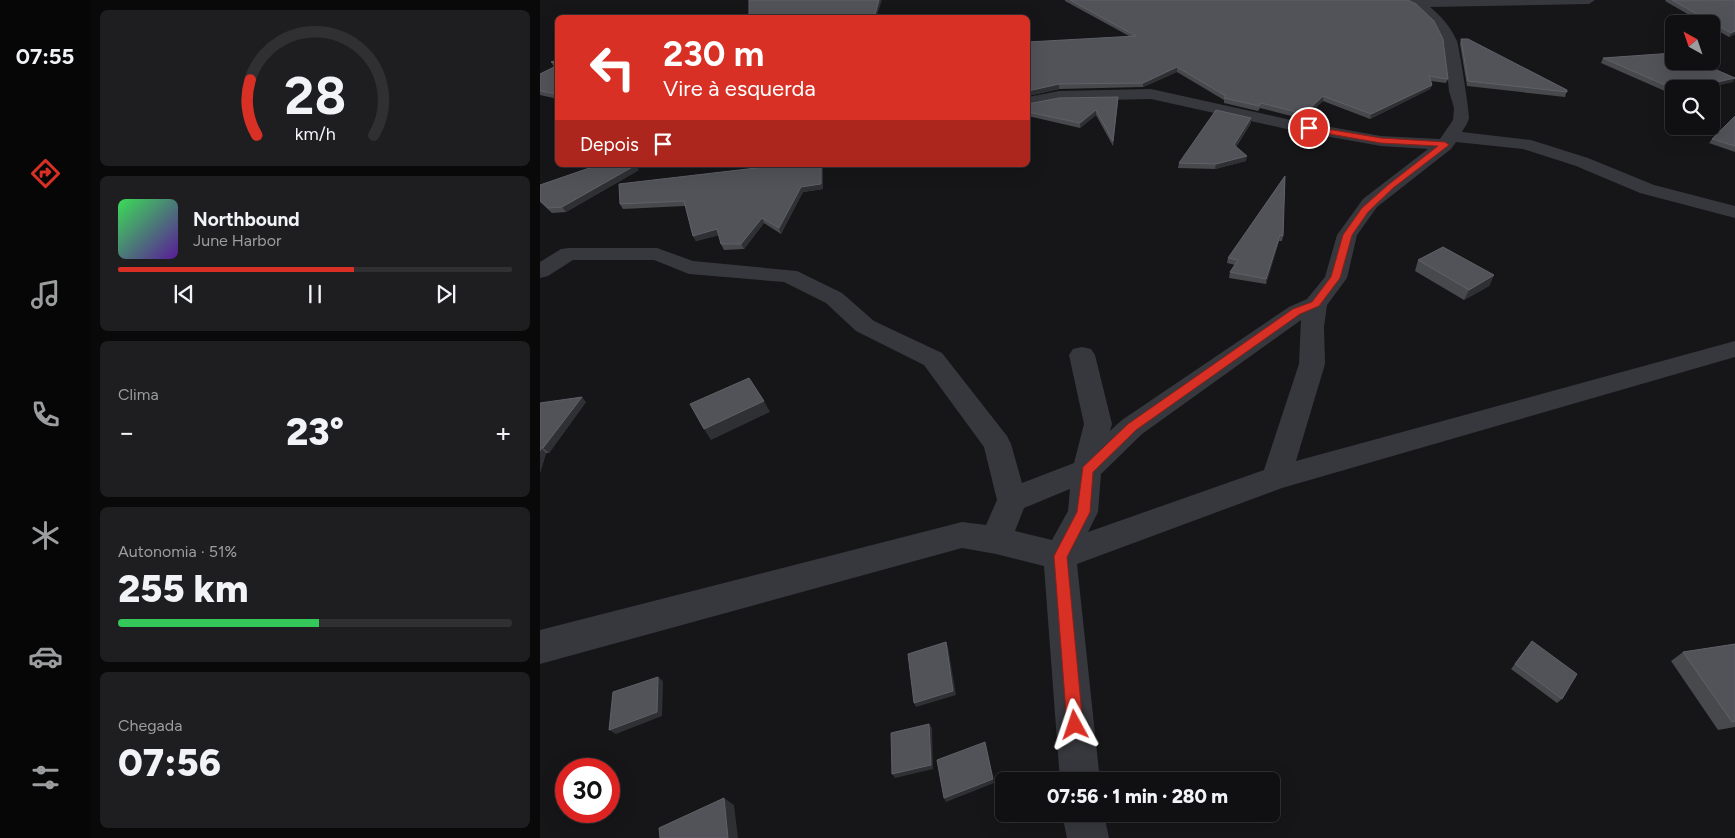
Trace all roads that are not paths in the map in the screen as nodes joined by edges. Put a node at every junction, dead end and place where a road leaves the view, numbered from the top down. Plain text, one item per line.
1 (1589, 0) edge
2 (1415, 2) edge
3 (1030, 102) edge
4 (1448, 140) junction
5 (1735, 212) edge
6 (540, 271) edge
7 (1315, 304) junction
8 (1735, 349) edge
9 (1082, 355) dead end
10 (1087, 470) junction
11 (1276, 478) junction
12 (1012, 500) junction
13 (996, 540) junction
14 (1060, 556) junction
15 (540, 647) edge
16 (1079, 772) edge
17 (1085, 822) edge
18 (1088, 838) edge

1 - 2 street
2 - 4 street
3 - 4 street
4 - 5 street
4 - 7 street
6 - 12 street
7 - 10 street
7 - 11 street
8 - 11 street
9 - 10 street
10 - 12 street
10 - 14 street
11 - 14 street
12 - 13 street
13 - 14 street
13 - 15 street
14 - 16 street
17 - 18 street

